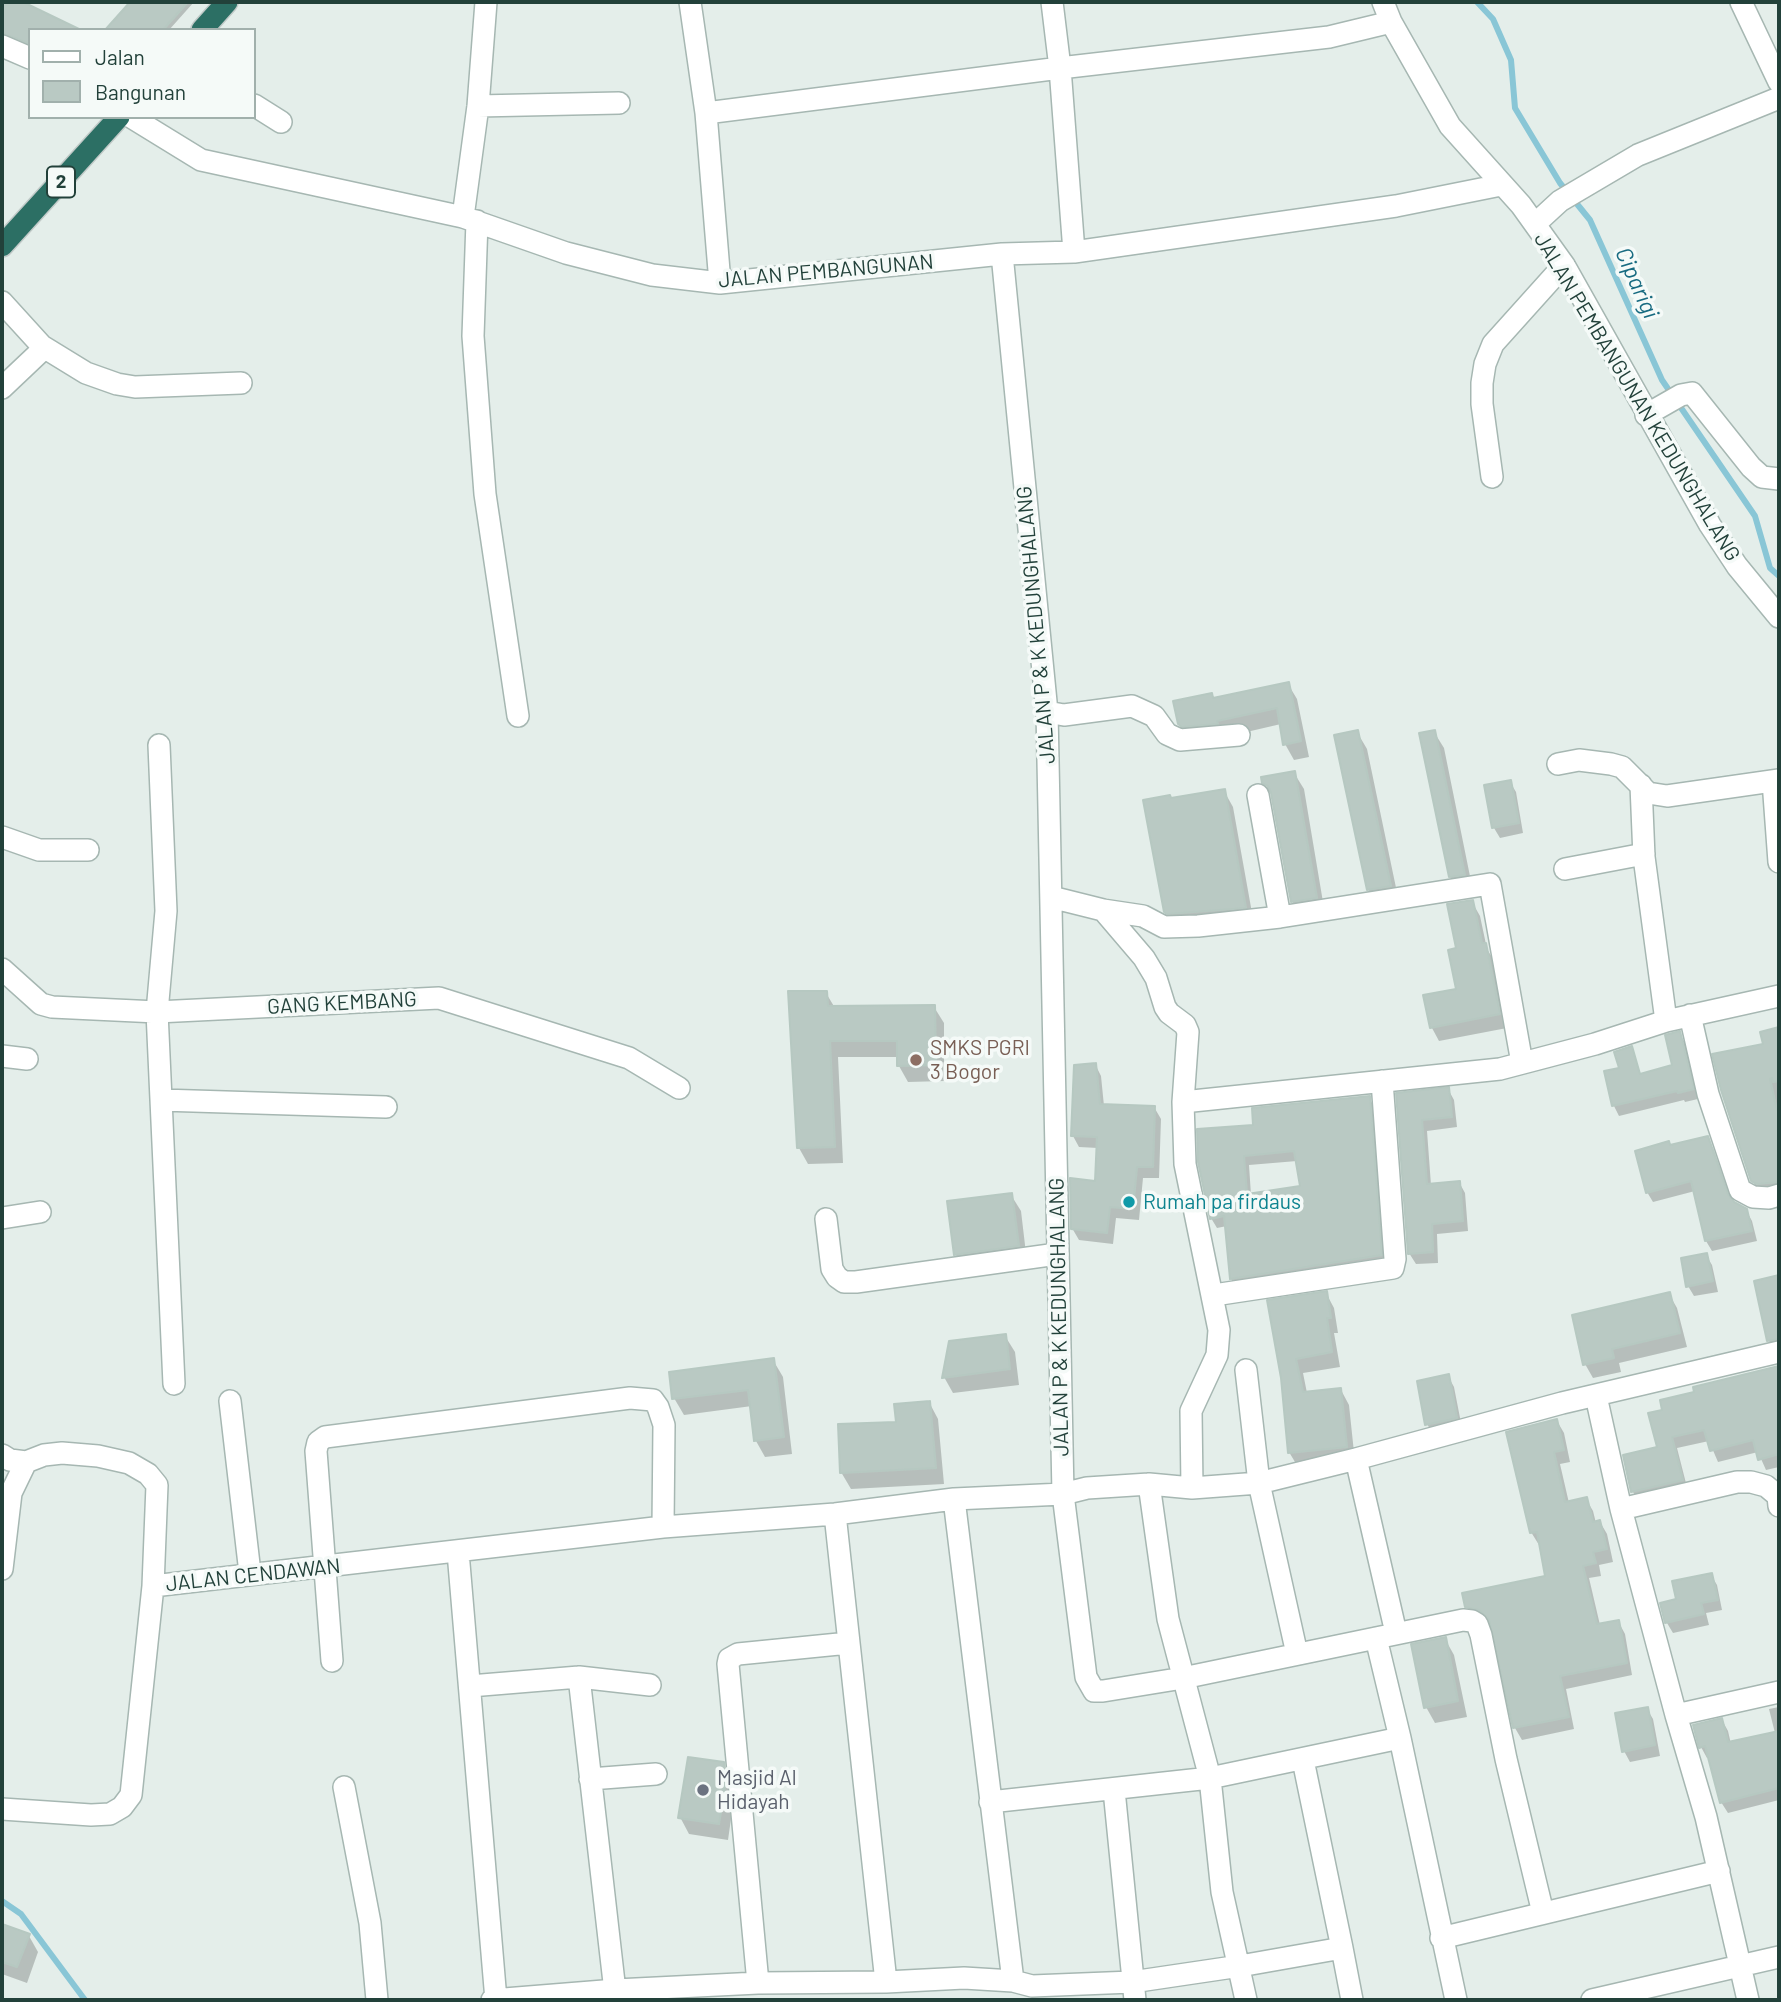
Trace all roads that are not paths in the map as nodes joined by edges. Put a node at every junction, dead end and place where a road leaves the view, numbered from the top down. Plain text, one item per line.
1 (227, 2) edge
2 (486, 2) edge
3 (690, 2) edge
4 (1052, 2) edge
5 (1383, 2) edge
6 (1741, 2) edge
7 (1391, 22) junction
8 (204, 28) edge
9 (2, 46) edge
10 (28, 57) edge
11 (1060, 68) junction
12 (1779, 82) edge
13 (1779, 98) edge
14 (619, 103) dead end
15 (256, 106) edge
16 (478, 106) junction
17 (706, 113) junction
18 (118, 119) edge
19 (134, 119) edge
20 (281, 122) dead end
21 (1501, 185) junction
22 (470, 219) junction
23 (1535, 224) junction
24 (2, 246) edge
25 (1074, 252) junction
26 (1002, 254) junction
27 (1564, 265) junction
28 (720, 283) junction
29 (2, 302) edge
30 (42, 346) junction
31 (241, 383) dead end
32 (2, 388) edge
33 (1651, 412) junction
34 (1492, 477) dead end
35 (1779, 479) edge
36 (1779, 617) edge
37 (1047, 712) junction
38 (518, 716) dead end
39 (1239, 735) dead end
40 (159, 745) dead end
41 (1558, 764) dead end
42 (1776, 780) edge
43 (1641, 785) junction
44 (1258, 795) dead end
45 (2, 837) edge
46 (88, 850) dead end
47 (1644, 853) junction
48 (1779, 862) edge
49 (1565, 869) dead end
50 (1051, 897) junction
51 (1103, 910) junction
52 (1280, 917) junction
53 (2, 968) edge
54 (1779, 996) edge
55 (158, 1012) junction
56 (1690, 1016) junction
57 (1666, 1021) junction
58 (2, 1056) edge
59 (27, 1059) dead end
60 (1522, 1063) junction
61 (1382, 1081) junction
62 (679, 1088) dead end
63 (161, 1100) junction
64 (1183, 1102) junction
65 (386, 1107) dead end
66 (1779, 1195) edge
67 (40, 1212) dead end
68 (2, 1218) edge
69 (825, 1219) dead end
70 (1057, 1254) junction
71 (1214, 1295) junction
72 (1779, 1352) edge
73 (1246, 1370) dead end
74 (174, 1384) dead end
75 (1596, 1396) junction
76 (230, 1402) dead end
77 (2, 1455) edge
78 (1356, 1459) junction
79 (26, 1462) junction
80 (1259, 1483) junction
81 (1149, 1484) junction
82 (1192, 1488) junction
83 (1063, 1494) junction
84 (954, 1499) junction
85 (1779, 1499) edge
86 (1621, 1509) junction
87 (835, 1514) junction
88 (663, 1527) junction
89 (458, 1552) junction
90 (327, 1567) junction
91 (2, 1569) edge
92 (250, 1573) junction
93 (153, 1586) junction
94 (1386, 1635) junction
95 (849, 1643) junction
96 (1297, 1654) junction
97 (332, 1661) dead end
98 (579, 1677) junction
99 (1183, 1678) junction
100 (650, 1685) dead end
101 (470, 1686) junction
102 (1779, 1692) edge
103 (1675, 1715) junction
104 (1400, 1738) junction
105 (1303, 1760) junction
106 (656, 1774) dead end
107 (1210, 1778) junction
108 (590, 1779) junction
109 (344, 1787) dead end
110 (1114, 1790) junction
111 (990, 1802) junction
112 (2, 1809) edge
113 (1719, 1871) junction
114 (1543, 1913) junction
115 (1441, 1938) junction
116 (1342, 1948) junction
117 (1779, 1957) edge
118 (1240, 1966) junction
119 (1739, 1966) junction
120 (886, 1982) junction
121 (771, 1989) edge
122 (1026, 1989) edge
123 (1134, 1991) edge
124 (616, 1995) edge
125 (377, 2000) edge
126 (494, 2000) edge
127 (1246, 2000) edge
128 (1352, 2000) edge
129 (1456, 2000) edge
130 (1591, 2000) edge
131 (1748, 2000) edge

1 - 8 highway
2 - 16 street
3 - 17 street
4 - 11 street
5 - 7 street, JALAN PEMBANGUNAN KEDUNGHALANG
6 - 12 street
7 - 11 street
7 - 21 street, JALAN PEMBANGUNAN KEDUNGHALANG
9 - 10 street
11 - 17 street
11 - 25 street
13 - 23 street
14 - 16 street
15 - 20 street
16 - 22 street
17 - 28 street
18 - 24 highway, 2
19 - 22 street, JALAN PEMBANGUNAN
21 - 23 street, JALAN PEMBANGUNAN KEDUNGHALANG
21 - 25 street, JALAN PEMBANGUNAN
22 - 28 street, JALAN PEMBANGUNAN
22 - 38 street
23 - 27 street, JALAN PEMBANGUNAN KEDUNGHALANG
25 - 26 street, JALAN PEMBANGUNAN
26 - 28 street, JALAN PEMBANGUNAN
26 - 37 street, JALAN P & K KEDUNGHALANG
27 - 33 street, JALAN PEMBANGUNAN KEDUNGHALANG
27 - 34 street
29 - 30 street
30 - 31 street
30 - 32 street
33 - 35 street
33 - 36 street, JALAN PEMBANGUNAN KEDUNGHALANG
37 - 39 street
37 - 50 street, JALAN P & K KEDUNGHALANG
40 - 55 street
41 - 43 street
42 - 43 street
42 - 48 street
43 - 47 street
44 - 52 street
45 - 46 street
47 - 49 street
47 - 57 street
50 - 51 street
50 - 70 street, JALAN P & K KEDUNGHALANG
51 - 52 street
51 - 64 street
52 - 60 street
53 - 55 street, GANG KEMBANG
54 - 56 street
55 - 62 street, GANG KEMBANG
55 - 63 street
56 - 57 street
56 - 66 street
57 - 60 street
58 - 59 street
60 - 61 street
61 - 64 street
61 - 71 street
63 - 65 street
63 - 74 street
64 - 71 street
67 - 68 street
69 - 70 street
70 - 83 street, JALAN P & K KEDUNGHALANG
71 - 82 street
72 - 75 street, JALAN CENDAWAN
73 - 80 street
75 - 78 street, JALAN CENDAWAN
75 - 86 street
76 - 92 street
77 - 79 street
78 - 80 street, JALAN CENDAWAN
78 - 94 street
79 - 91 street
79 - 93 street, JALAN CENDAWAN
80 - 82 street, JALAN CENDAWAN
80 - 96 street
81 - 82 street, JALAN CENDAWAN
81 - 83 street, JALAN CENDAWAN
81 - 99 street
83 - 84 street, JALAN CENDAWAN
83 - 99 street, JALAN P & K KEDUNGHALANG
84 - 87 street, JALAN CENDAWAN
84 - 111 street
85 - 86 street
86 - 103 street
87 - 88 street, JALAN CENDAWAN
87 - 95 street
88 - 89 street, JALAN CENDAWAN
88 - 90 street
89 - 90 street, JALAN CENDAWAN
89 - 101 street
90 - 92 street, JALAN CENDAWAN
90 - 97 street
92 - 93 street, JALAN CENDAWAN
93 - 112 street
94 - 96 street, JALAN P & K KEDUNGHALANG
94 - 104 street
94 - 114 street, JALAN P & K KEDUNGHALANG
95 - 120 street
95 - 121 street
96 - 99 street, JALAN P & K KEDUNGHALANG
98 - 100 street
98 - 101 street
98 - 108 street
99 - 107 street
101 - 126 street
102 - 103 street
103 - 113 street
104 - 105 street
104 - 115 street
105 - 107 street
105 - 116 street
106 - 108 street
107 - 110 street
107 - 118 street
108 - 124 street
109 - 125 street
110 - 111 street
110 - 123 street
111 - 122 street
113 - 114 street
113 - 119 street
114 - 115 street
115 - 129 street
116 - 118 street
116 - 128 street
117 - 119 street
118 - 123 street
118 - 127 street
119 - 130 street
119 - 131 street
120 - 121 street
120 - 122 street
121 - 124 street
122 - 123 street
124 - 126 street

